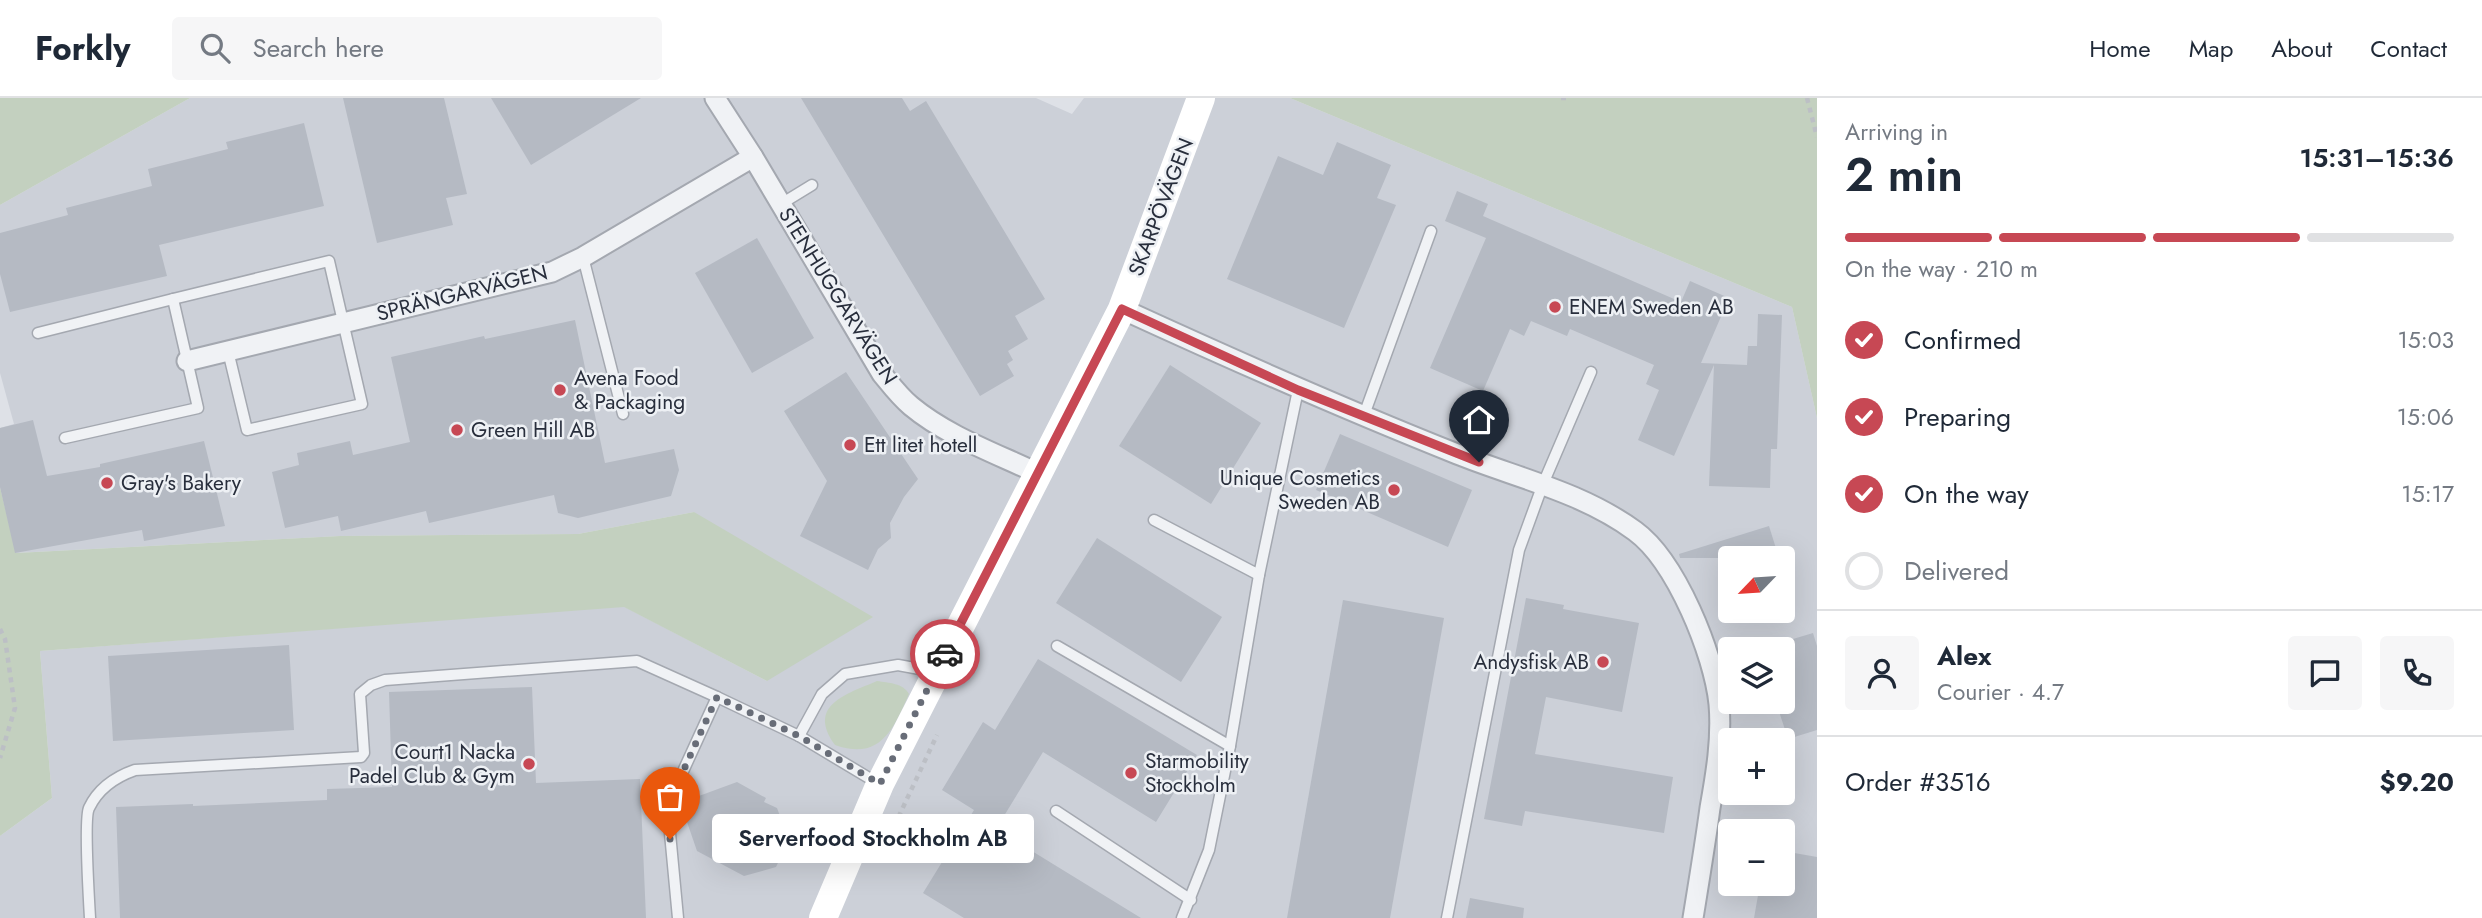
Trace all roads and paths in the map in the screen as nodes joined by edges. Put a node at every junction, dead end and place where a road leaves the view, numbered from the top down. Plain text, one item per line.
1 (715, 98) edge
2 (1201, 98) edge
3 (1561, 98) edge
4 (1571, 98) edge
5 (1807, 98) edge
6 (1817, 137) edge
7 (753, 157) junction
8 (812, 185) dead end
9 (781, 204) junction
10 (1431, 231) dead end
11 (583, 257) junction
12 (173, 299) junction
13 (1122, 309) junction
14 (343, 323) junction
15 (38, 333) dead end
16 (228, 351) junction
17 (187, 361) junction
18 (1591, 372) dead end
19 (1298, 390) junction
20 (623, 414) dead end
21 (1364, 415) junction
22 (65, 438) dead end
23 (1037, 474) junction
24 (1543, 484) junction
25 (1154, 520) dead end
26 (1259, 575) junction
27 (0, 629) edge
28 (1057, 646) dead end
29 (936, 672) junction
30 (717, 697) junction
31 (799, 736) junction
32 (1230, 746) junction
33 (0, 758) edge
34 (880, 784) junction
35 (1056, 811) dead end
36 (1191, 900) junction
37 (90, 918) edge
38 (678, 918) edge
39 (823, 918) edge
40 (1182, 918) edge
41 (1447, 918) edge
42 (1693, 918) edge

1 - 7 street, STENHUGGARVÄGEN
2 - 13 street, SKARPÖVÄGEN
3 - 4 path
5 - 6 path
7 - 9 street, STENHUGGARVÄGEN
7 - 11 street, SPRÄNGARVÄGEN
8 - 9 lane
9 - 23 street, STENHUGGARVÄGEN
10 - 21 lane
11 - 14 street, SPRÄNGARVÄGEN
11 - 20 lane
12 - 14 lane
12 - 15 lane
12 - 17 lane
13 - 19 street
13 - 23 street, SKARPÖVÄGEN
14 - 16 street, SPRÄNGARVÄGEN
14 - 16 lane
16 - 17 street, SPRÄNGARVÄGEN
17 - 22 lane
18 - 24 lane
19 - 21 street
19 - 26 lane
21 - 24 street
23 - 29 street, SKARPÖVÄGEN
24 - 41 lane
24 - 42 street
25 - 26 lane
26 - 32 lane
27 - 33 path
28 - 32 lane
29 - 31 lane
29 - 34 street, SKARPÖVÄGEN
30 - 31 lane
30 - 37 lane
30 - 38 lane
31 - 34 lane
32 - 36 lane
34 - 39 street, SKARPÖVÄGEN
35 - 36 lane
36 - 40 lane

